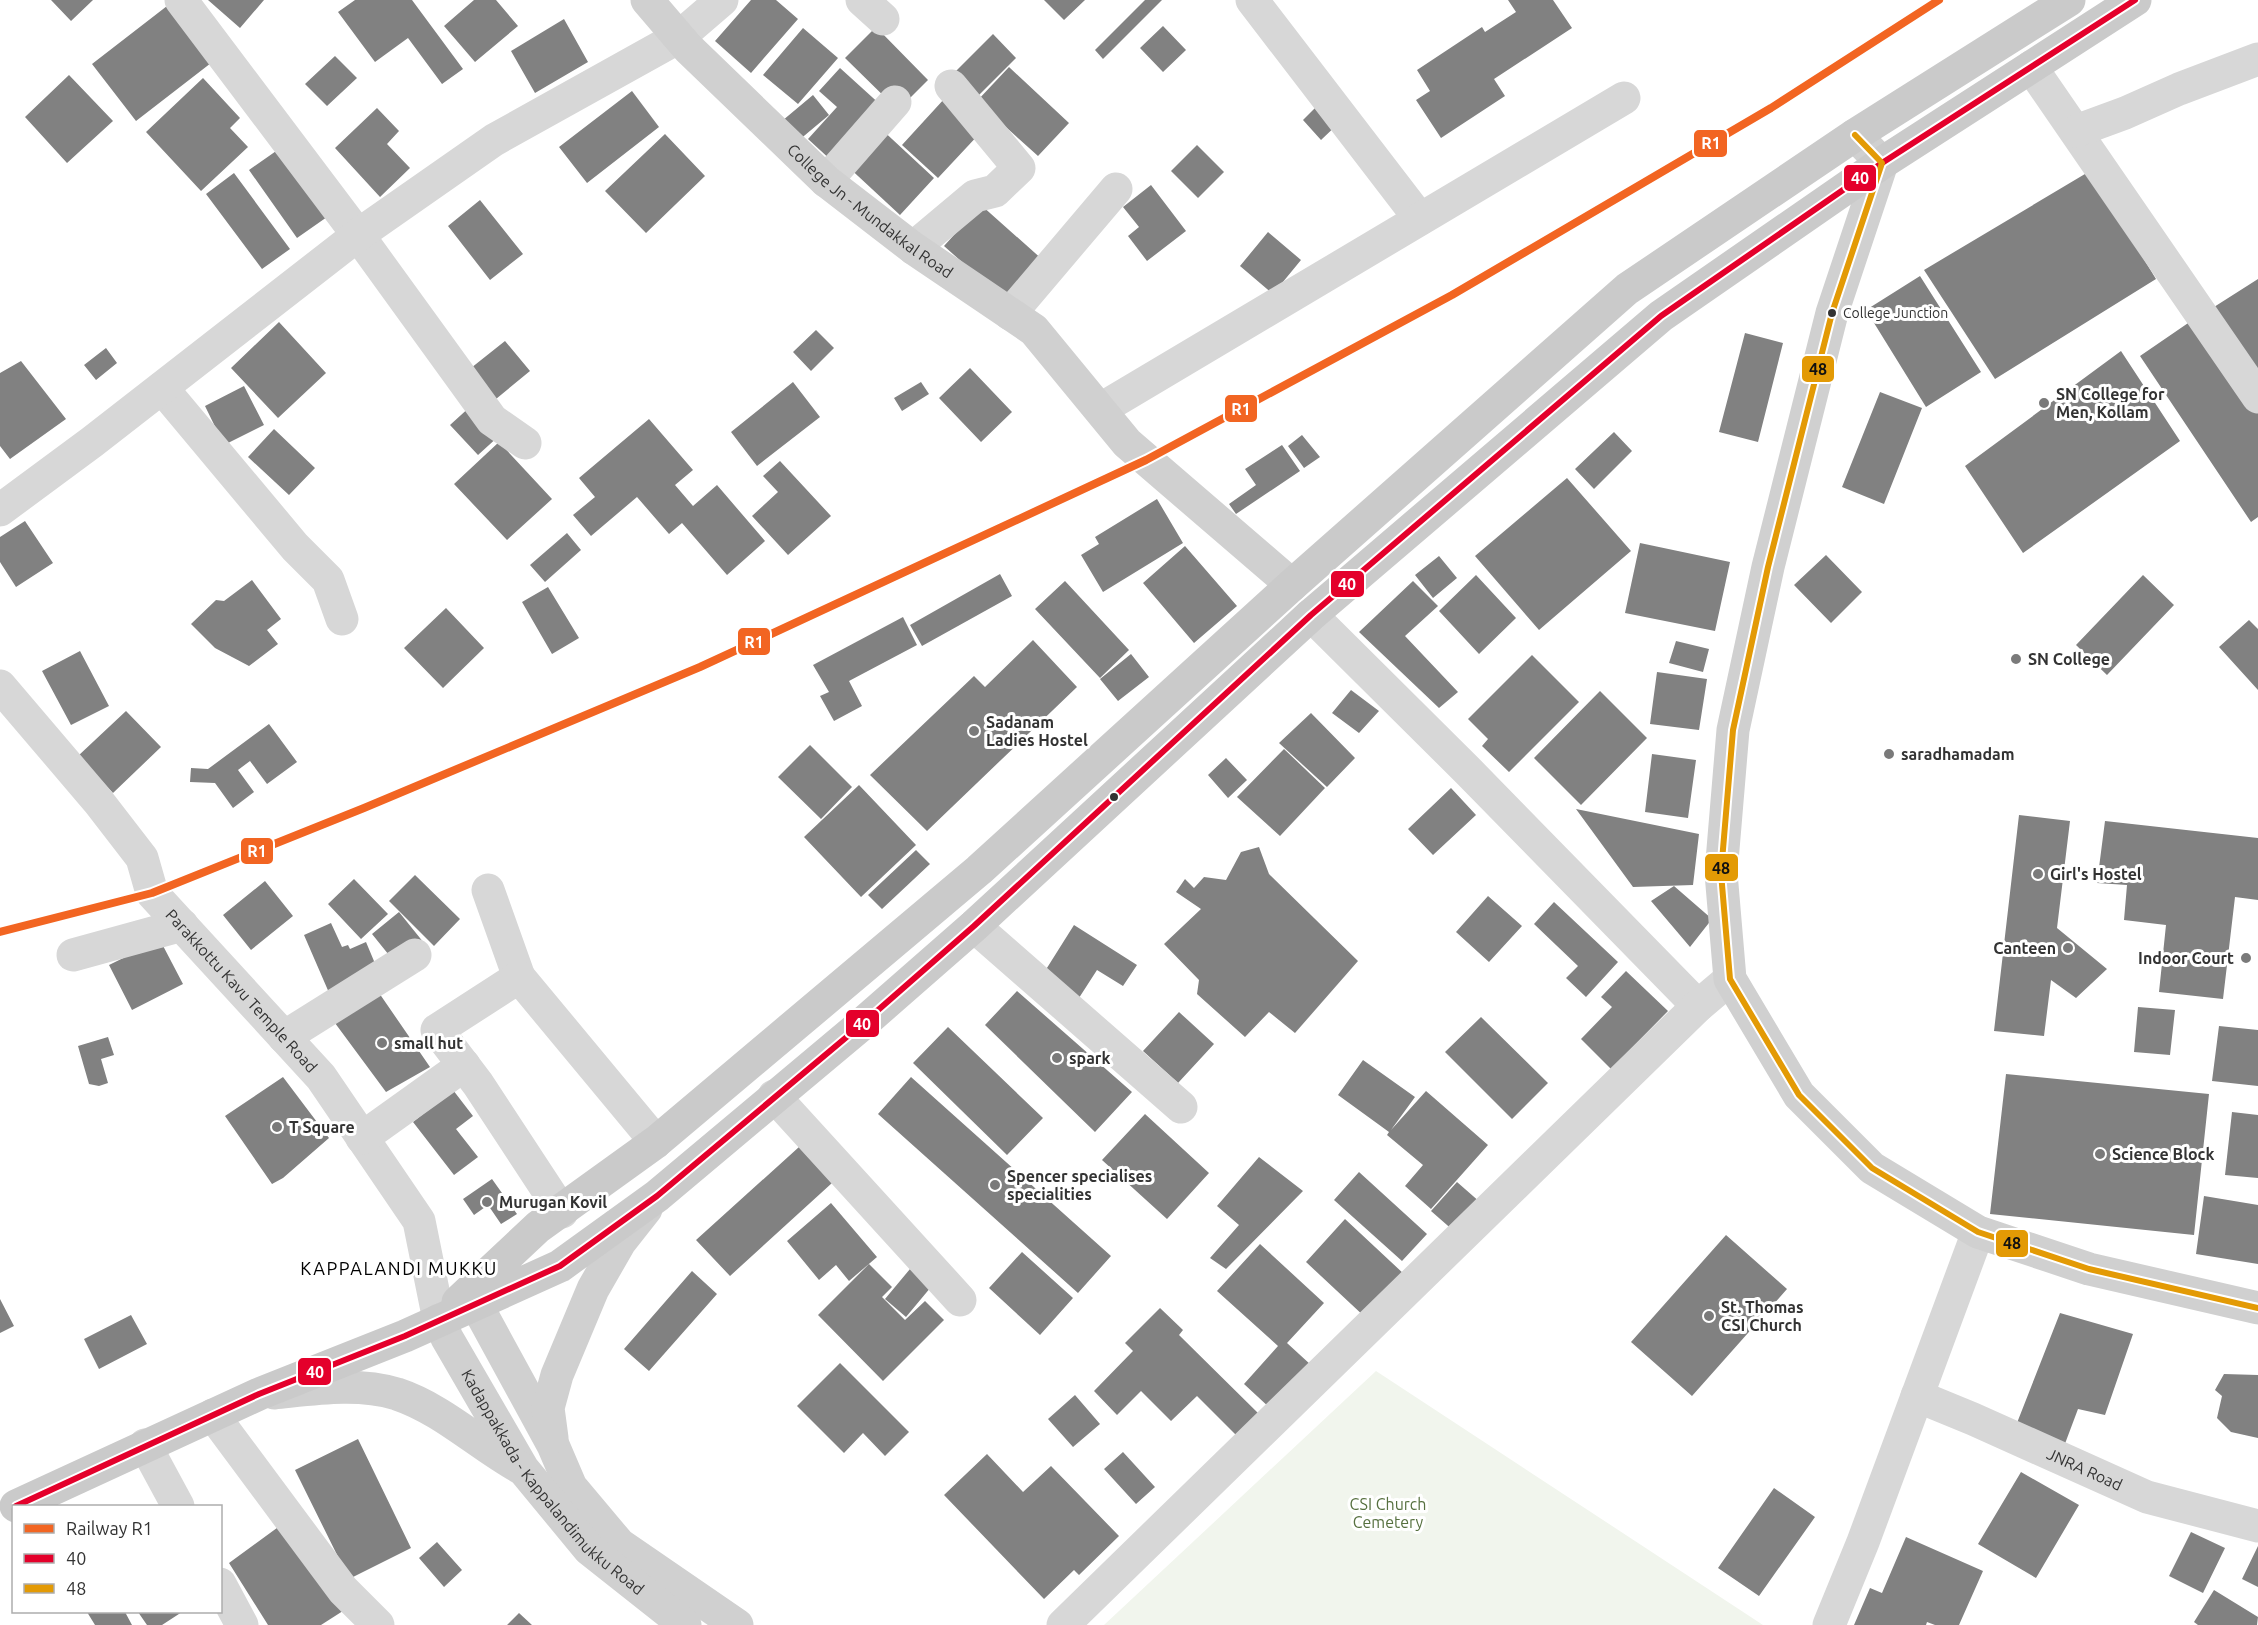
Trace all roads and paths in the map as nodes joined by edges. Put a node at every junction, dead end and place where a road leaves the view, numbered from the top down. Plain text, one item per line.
1 (182, 0) edge
2 (646, 0) edge
3 (722, 0) edge
4 (1252, 0) edge
5 (2069, 0) edge
6 (2135, 0) edge
7 (679, 37) junction
8 (2258, 59) edge
9 (2031, 67) junction
10 (951, 86) dead end
11 (1624, 98) dead end
12 (895, 102) dead end
13 (2076, 130) junction
14 (1855, 135) junction
15 (1882, 164) junction
16 (825, 181) junction
17 (1116, 189) dead end
18 (1420, 219) junction
19 (358, 235) junction
20 (913, 248) junction
21 (1010, 314) junction
22 (162, 388) junction
23 (2258, 398) edge
24 (1101, 409) junction
25 (525, 443) dead end
26 (0, 510) edge
27 (1292, 585) junction
28 (1311, 615) junction
29 (342, 619) dead end
30 (0, 686) edge
31 (488, 890) dead end
32 (182, 925) junction
33 (974, 926) junction
34 (414, 955) dead end
35 (73, 956) dead end
36 (519, 977) junction
37 (1730, 980) junction
38 (1698, 1006) junction
39 (284, 1037) junction
40 (464, 1065) junction
41 (774, 1096) junction
42 (1181, 1107) dead end
43 (362, 1138) junction
44 (656, 1142) junction
45 (657, 1196) junction
46 (562, 1212) junction
47 (1978, 1232) junction
48 (960, 1300) dead end
49 (476, 1304) junction
50 (2258, 1308) edge
51 (439, 1320) junction
52 (259, 1394) junction
53 (1917, 1396) junction
54 (213, 1415) junction
55 (553, 1444) junction
56 (145, 1445) junction
57 (523, 1469) junction
58 (19, 1505) edge
59 (177, 1505) edge
60 (2258, 1526) edge
61 (222, 1588) edge
62 (1833, 1623) edge
63 (682, 1624) edge
64 (242, 1625) edge
65 (378, 1625) edge
66 (737, 1625) edge
67 (1063, 1625) edge

1 - 19 street
2 - 7 street, College Jn - Mundakkal Road
3 - 7 street
4 - 18 street
5 - 14 main road
6 - 9 main road
7 - 16 street, College Jn - Mundakkal Road
7 - 19 street
8 - 13 street
9 - 13 street
9 - 15 main road
10 - 20 street
11 - 18 street
12 - 16 street
13 - 23 street
14 - 15 street
14 - 27 main road
15 - 28 main road
15 - 37 street
16 - 20 street, College Jn - Mundakkal Road
17 - 21 street
18 - 24 street
19 - 22 street
19 - 25 street
20 - 21 street, College Jn - Mundakkal Road
21 - 24 street, College Jn - Mundakkal Road
22 - 26 street
22 - 29 street
24 - 27 street, College Jn - Mundakkal Road
27 - 44 main road
28 - 33 main road
28 - 38 street
30 - 32 street, Parakkottu Kavu Temple Road
31 - 36 street
32 - 35 street
32 - 39 street, Parakkottu Kavu Temple Road
33 - 41 main road
33 - 42 street
34 - 39 street
36 - 40 street
36 - 44 street
37 - 38 street
37 - 47 street
38 - 67 street
39 - 43 street, Parakkottu Kavu Temple Road
40 - 43 street
40 - 46 street
41 - 45 main road
41 - 48 street
43 - 51 street, Parakkottu Kavu Temple Road
44 - 46 main road
45 - 49 main road
45 - 55 street
46 - 51 main road
47 - 50 street
47 - 53 street
49 - 51 main road
49 - 55 street
51 - 52 main road
51 - 57 street, Kadappakkada - Kappalandimukku Road
52 - 54 main road
52 - 57 street
53 - 60 street, JNRA Road
53 - 62 street
54 - 56 main road
54 - 65 street
55 - 66 street, Kadappakkada - Kappalandimukku Road
56 - 58 main road
56 - 59 street
57 - 63 street, Kadappakkada - Kappalandimukku Road
61 - 64 street

